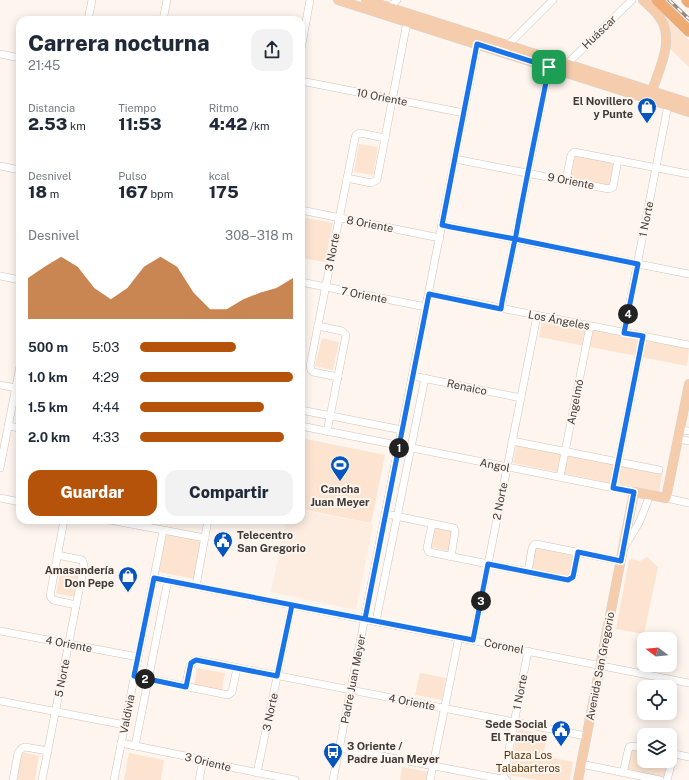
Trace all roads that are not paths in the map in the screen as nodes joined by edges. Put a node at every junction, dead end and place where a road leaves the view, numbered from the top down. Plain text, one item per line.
1 (92, 0) edge
2 (167, 0) edge
3 (310, 0) edge
4 (338, 0) edge
5 (366, 0) edge
6 (397, 0) edge
7 (553, 0) edge
8 (632, 0) edge
9 (643, 0) edge
10 (657, 0) edge
11 (390, 8) junction
12 (89, 16) edge
13 (164, 16) edge
14 (407, 22) junction
15 (305, 27) edge
16 (689, 31) edge
17 (478, 40) junction
18 (508, 45) junction
19 (0, 54) edge
20 (16, 57) edge
21 (567, 64) junction
22 (549, 67) junction
23 (305, 83) edge
24 (652, 91) junction
25 (392, 99) junction
26 (656, 102) junction
27 (689, 103) edge
28 (668, 105) junction
29 (689, 112) edge
30 (464, 113) junction
31 (384, 138) junction
32 (455, 159) junction
33 (618, 160) junction
34 (0, 166) edge
35 (656, 168) junction
36 (16, 169) edge
37 (528, 173) junction
38 (689, 174) edge
39 (347, 178) junction
40 (566, 180) junction
41 (305, 211) edge
42 (339, 218) junction
43 (442, 225) junction
44 (440, 238) junction
45 (515, 239) junction
46 (638, 264) junction
47 (689, 274) edge
48 (0, 276) edge
49 (16, 279) edge
50 (305, 283) edge
51 (326, 287) junction
52 (429, 294) junction
53 (426, 307) junction
54 (501, 309) junction
55 (537, 316) junction
56 (318, 326) junction
57 (590, 326) junction
58 (624, 333) junction
59 (643, 336) junction
60 (689, 345) edge
61 (413, 376) junction
62 (338, 377) junction
63 (426, 378) junction
64 (689, 384) edge
65 (0, 385) edge
66 (16, 388) joint
67 (521, 398) junction
68 (305, 411) edge
69 (330, 415) junction
70 (8, 426) junction
71 (16, 427) edge
72 (305, 427) edge
73 (402, 430) junction
74 (327, 432) junction
75 (682, 433) edge
76 (512, 441) junction
77 (689, 441) edge
78 (399, 446) junction
79 (412, 448) junction
80 (565, 451) junction
81 (618, 462) junction
82 (507, 467) junction
83 (0, 468) edge
84 (659, 470) dead end
85 (560, 478) junction
86 (613, 488) junction
87 (634, 492) junction
88 (650, 495) junction
89 (0, 498) edge
90 (666, 498) junction
91 (16, 501) edge
92 (689, 503) edge
93 (386, 514) junction
94 (398, 517) junction
95 (629, 520) junction
96 (639, 522) junction
97 (63, 524) edge
98 (131, 524) edge
99 (207, 524) edge
100 (432, 524) junction
101 (163, 530) junction
102 (205, 538) junction
103 (578, 552) junction
104 (57, 555) junction
105 (622, 556) junction
106 (451, 557) junction
107 (488, 564) junction
108 (528, 572) junction
109 (154, 578) junction
110 (168, 580) junction
111 (196, 586) junction
112 (76, 605) junction
113 (292, 605) junction
114 (365, 619) junction
115 (376, 621) junction
116 (0, 631) edge
117 (459, 637) junction
118 (473, 640) junction
119 (69, 644) junction
120 (528, 651) junction
121 (138, 657) junction
122 (600, 665) junction
123 (237, 668) junction
124 (134, 676) junction
125 (277, 676) junction
126 (148, 679) junction
127 (689, 682) edge
128 (186, 687) junction
129 (351, 690) junction
130 (0, 701) edge
131 (445, 708) junction
132 (56, 712) junction
133 (514, 722) junction
134 (124, 725) junction
135 (586, 736) junction
136 (121, 743) junction
137 (135, 746) junction
138 (637, 747) edge
139 (340, 748) junction
140 (48, 751) junction
141 (677, 754) edge
142 (689, 756) edge
143 (203, 760) junction
144 (581, 764) junction
145 (433, 766) junction
146 (670, 768) edge
147 (257, 773) junction
148 (623, 773) junction
149 (13, 780) edge
150 (42, 780) edge
151 (114, 780) edge
152 (199, 780) edge
153 (295, 780) edge
154 (333, 780) edge
155 (430, 780) edge
156 (504, 780) edge
157 (578, 780) edge
158 (660, 780) edge
159 (668, 780) edge

1 - 12 street
2 - 13 street
3 - 15 street
4 - 14 main road
5 - 11 main road
6 - 11 street
7 - 18 street
8 - 21 street, Huáscar
9 - 24 main road
10 - 16 highway
11 - 17 main road
14 - 17 main road
14 - 25 street
17 - 18 main road
17 - 22 main road
17 - 30 street, Padre Juan Meyer
18 - 21 main road
19 - 20 street
21 - 24 main road
22 - 26 main road
22 - 37 street
23 - 25 street, 10 Oriente
24 - 26 main road
24 - 27 main road
25 - 30 street, 10 Oriente
25 - 31 street
26 - 28 main road
28 - 29 main road
28 - 35 street, 1 Norte
30 - 32 street, Padre Juan Meyer
31 - 39 street, 3 Norte
31 - 39 street
32 - 37 street, 9 Oriente
32 - 43 street, Padre Juan Meyer
33 - 35 street
33 - 40 street
33 - 40 street, 9 Oriente
34 - 36 street
35 - 38 street
35 - 46 street, 1 Norte
37 - 40 street, 9 Oriente
37 - 45 street
39 - 42 street, 3 Norte
41 - 42 street, 8 Oriente
42 - 44 street, 8 Oriente
42 - 51 street, 3 Norte
43 - 44 street, Padre Juan Meyer
43 - 45 street
44 - 52 street, Padre Juan Meyer
45 - 46 street
45 - 54 street
46 - 47 street
46 - 58 street, 1 Norte
48 - 49 street
50 - 51 street, 7 Oriente
51 - 53 street, 7 Oriente
51 - 56 street, 3 Norte
52 - 53 street, Padre Juan Meyer
52 - 54 street, Los Ángeles
53 - 61 street, Padre Juan Meyer
54 - 55 street, Los Ángeles
55 - 57 street, Los Ángeles
55 - 67 street, 2 Norte
56 - 62 street
56 - 62 street, 3 Norte
57 - 58 street, Los Ángeles
57 - 80 street, Angelmó
58 - 59 street, Los Ángeles
59 - 60 street, Los Ángeles
59 - 81 street
61 - 63 street, Renaico
61 - 73 street, Padre Juan Meyer
62 - 69 street
63 - 67 street, Renaico
63 - 79 street
64 - 75 main road
65 - 66 street
66 - 70 street
67 - 76 street, 2 Norte
68 - 69 street
69 - 73 street
69 - 74 street
70 - 71 street
70 - 83 street
72 - 74 street, Angol
73 - 78 street, Padre Juan Meyer
74 - 78 street, Angol
75 - 77 street
75 - 90 main road
76 - 80 street
76 - 82 street, 2 Norte
78 - 79 street, Angol
78 - 93 street, Padre Juan Meyer
79 - 82 street, Angol
79 - 94 street
80 - 81 street
80 - 85 street, Angelmó
81 - 84 street
81 - 86 street
82 - 85 street, Angol
82 - 107 street, 2 Norte
85 - 86 street, Angol
86 - 87 street, Angol
87 - 88 main road, Angol
87 - 95 main road, Avenida San Gregorio
88 - 90 main road, Angol
88 - 96 street, Avenida San Gregorio
89 - 91 street
90 - 92 street, Angol
93 - 94 street
93 - 114 street, Padre Juan Meyer
94 - 100 street
94 - 115 street
95 - 96 street
95 - 105 main road, Avenida San Gregorio
96 - 105 street, Avenida San Gregorio
97 - 104 street
98 - 101 street
99 - 102 street
100 - 106 street
100 - 106 street
101 - 102 street
101 - 109 street, Valdivia
102 - 111 street
103 - 105 street
103 - 108 street
103 - 108 street
104 - 112 street
104 - 112 street, 5 Norte
105 - 122 main road, Avenida San Gregorio
106 - 107 street
107 - 108 street
107 - 118 street, 2 Norte
109 - 110 street, Coronel
109 - 121 street, Valdivia
110 - 111 street, Coronel
110 - 126 street, Valdivia
111 - 113 street, Coronel
112 - 119 street, 5 Norte
113 - 114 street, Coronel
113 - 125 street, 3 Norte
114 - 115 street, Coronel
114 - 129 street, Padre Juan Meyer
115 - 117 street, Coronel
116 - 119 street, 4 Oriente
117 - 118 street, Coronel
117 - 131 street
118 - 120 street, Coronel
119 - 121 street, 4 Oriente
119 - 132 street, 5 Norte
120 - 122 street, Coronel
120 - 133 street, 1 Norte
121 - 124 street, Valdivia
122 - 127 street, Coronel
122 - 135 main road, Avenida San Gregorio
123 - 125 street, 4 Oriente
123 - 128 street, 4 Oriente
123 - 128 street
124 - 126 street
124 - 134 street, Valdivia
125 - 129 street, 4 Oriente
125 - 147 street, 3 Norte
126 - 128 street
126 - 137 street, Valdivia
129 - 131 street, 4 Oriente
129 - 139 street, Padre Juan Meyer
130 - 132 street
131 - 133 street, 4 Oriente
131 - 145 street
132 - 134 street
132 - 140 street, 5 Norte
133 - 135 street, 4 Oriente
133 - 156 street, 1 Norte
134 - 136 street, Valdivia
135 - 144 main road, Avenida San Gregorio
136 - 137 street, 3 Oriente
136 - 151 street, Valdivia
137 - 143 street, 3 Oriente
138 - 148 street
139 - 145 street
139 - 154 street, Padre Juan Meyer
140 - 149 street
140 - 150 street, 5 Norte
141 - 142 street
143 - 147 street, 3 Oriente
143 - 152 street
144 - 148 street
144 - 157 main road, Avenida San Gregorio
145 - 155 street
145 - 156 street
146 - 159 street
147 - 153 street, 3 Oriente
148 - 158 street

